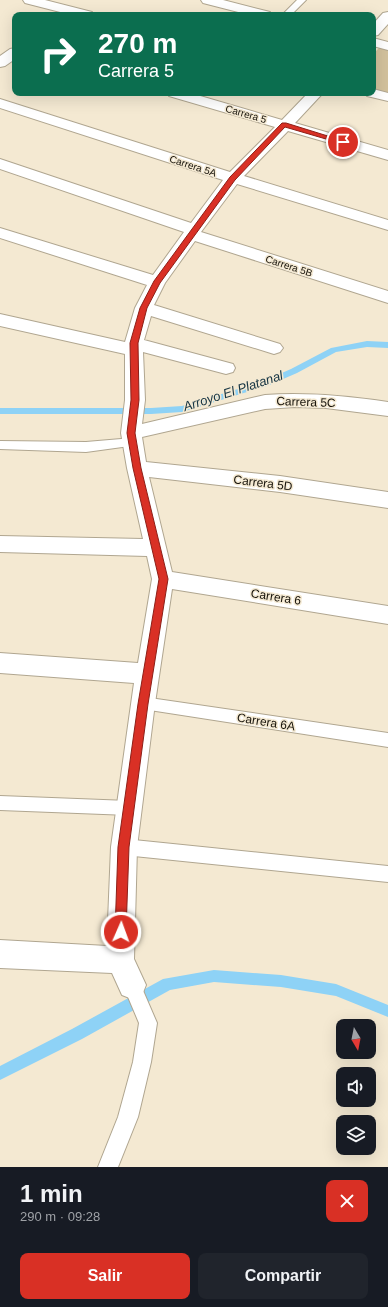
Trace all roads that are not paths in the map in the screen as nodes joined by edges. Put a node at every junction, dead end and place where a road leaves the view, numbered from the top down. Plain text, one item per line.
1 (30, 0) edge
2 (82, 0) edge
3 (208, 0) edge
4 (302, 0) edge
5 (63, 12) edge
6 (67, 12) edge
7 (254, 12) edge
8 (289, 12) edge
9 (388, 16) edge
10 (376, 29) edge
11 (0, 43) edge
12 (376, 43) edge
13 (12, 46) edge
14 (388, 46) edge
15 (12, 54) edge
16 (0, 63) edge
17 (376, 94) edge
18 (184, 96) edge
19 (313, 96) edge
20 (388, 97) edge
21 (0, 103) edge
22 (284, 125) junction
23 (388, 155) edge
24 (0, 164) edge
25 (233, 178) junction
26 (388, 225) edge
27 (192, 232) junction
28 (0, 233) edge
29 (157, 282) junction
30 (388, 298) edge
31 (144, 308) junction
32 (0, 320) edge
33 (134, 347) junction
34 (274, 348) dead end
35 (226, 368) dead end
36 (388, 409) edge
37 (133, 424) junction
38 (0, 444) edge
39 (137, 468) junction
40 (388, 500) edge
41 (0, 544) edge
42 (156, 548) junction
43 (163, 579) junction
44 (388, 615) edge
45 (0, 662) edge
46 (148, 674) junction
47 (143, 704) junction
48 (388, 740) edge
49 (0, 803) edge
50 (129, 808) junction
51 (124, 847) junction
52 (388, 874) edge
53 (0, 954) edge
54 (120, 960) junction
55 (132, 985) joint
56 (108, 1167) edge

1 - 5 street
2 - 6 street
3 - 7 street
4 - 8 lane
9 - 10 street
11 - 13 street
12 - 14 street
15 - 16 street
17 - 20 street
18 - 22 street, Carrera 5
19 - 22 street
21 - 25 street, Carrera 5A
22 - 23 street, Carrera 5
22 - 25 street
24 - 27 street, Carrera 5B
25 - 26 street, Carrera 5A
25 - 27 street
27 - 29 street
27 - 30 street, Carrera 5B
28 - 29 street
29 - 31 street
31 - 33 street
31 - 34 street
32 - 33 street
33 - 35 street
33 - 37 street
36 - 37 street, Carrera 5C
37 - 38 lane
37 - 39 street
39 - 40 street, Carrera 5D
39 - 42 street
41 - 42 street
42 - 43 street
43 - 44 street, Carrera 6
43 - 46 street
45 - 46 street
46 - 47 street
47 - 48 lane, Carrera 6A
47 - 50 street
49 - 50 lane
50 - 51 street
51 - 52 lane
51 - 54 street
53 - 54 street
54 - 55 street
55 - 56 lane

